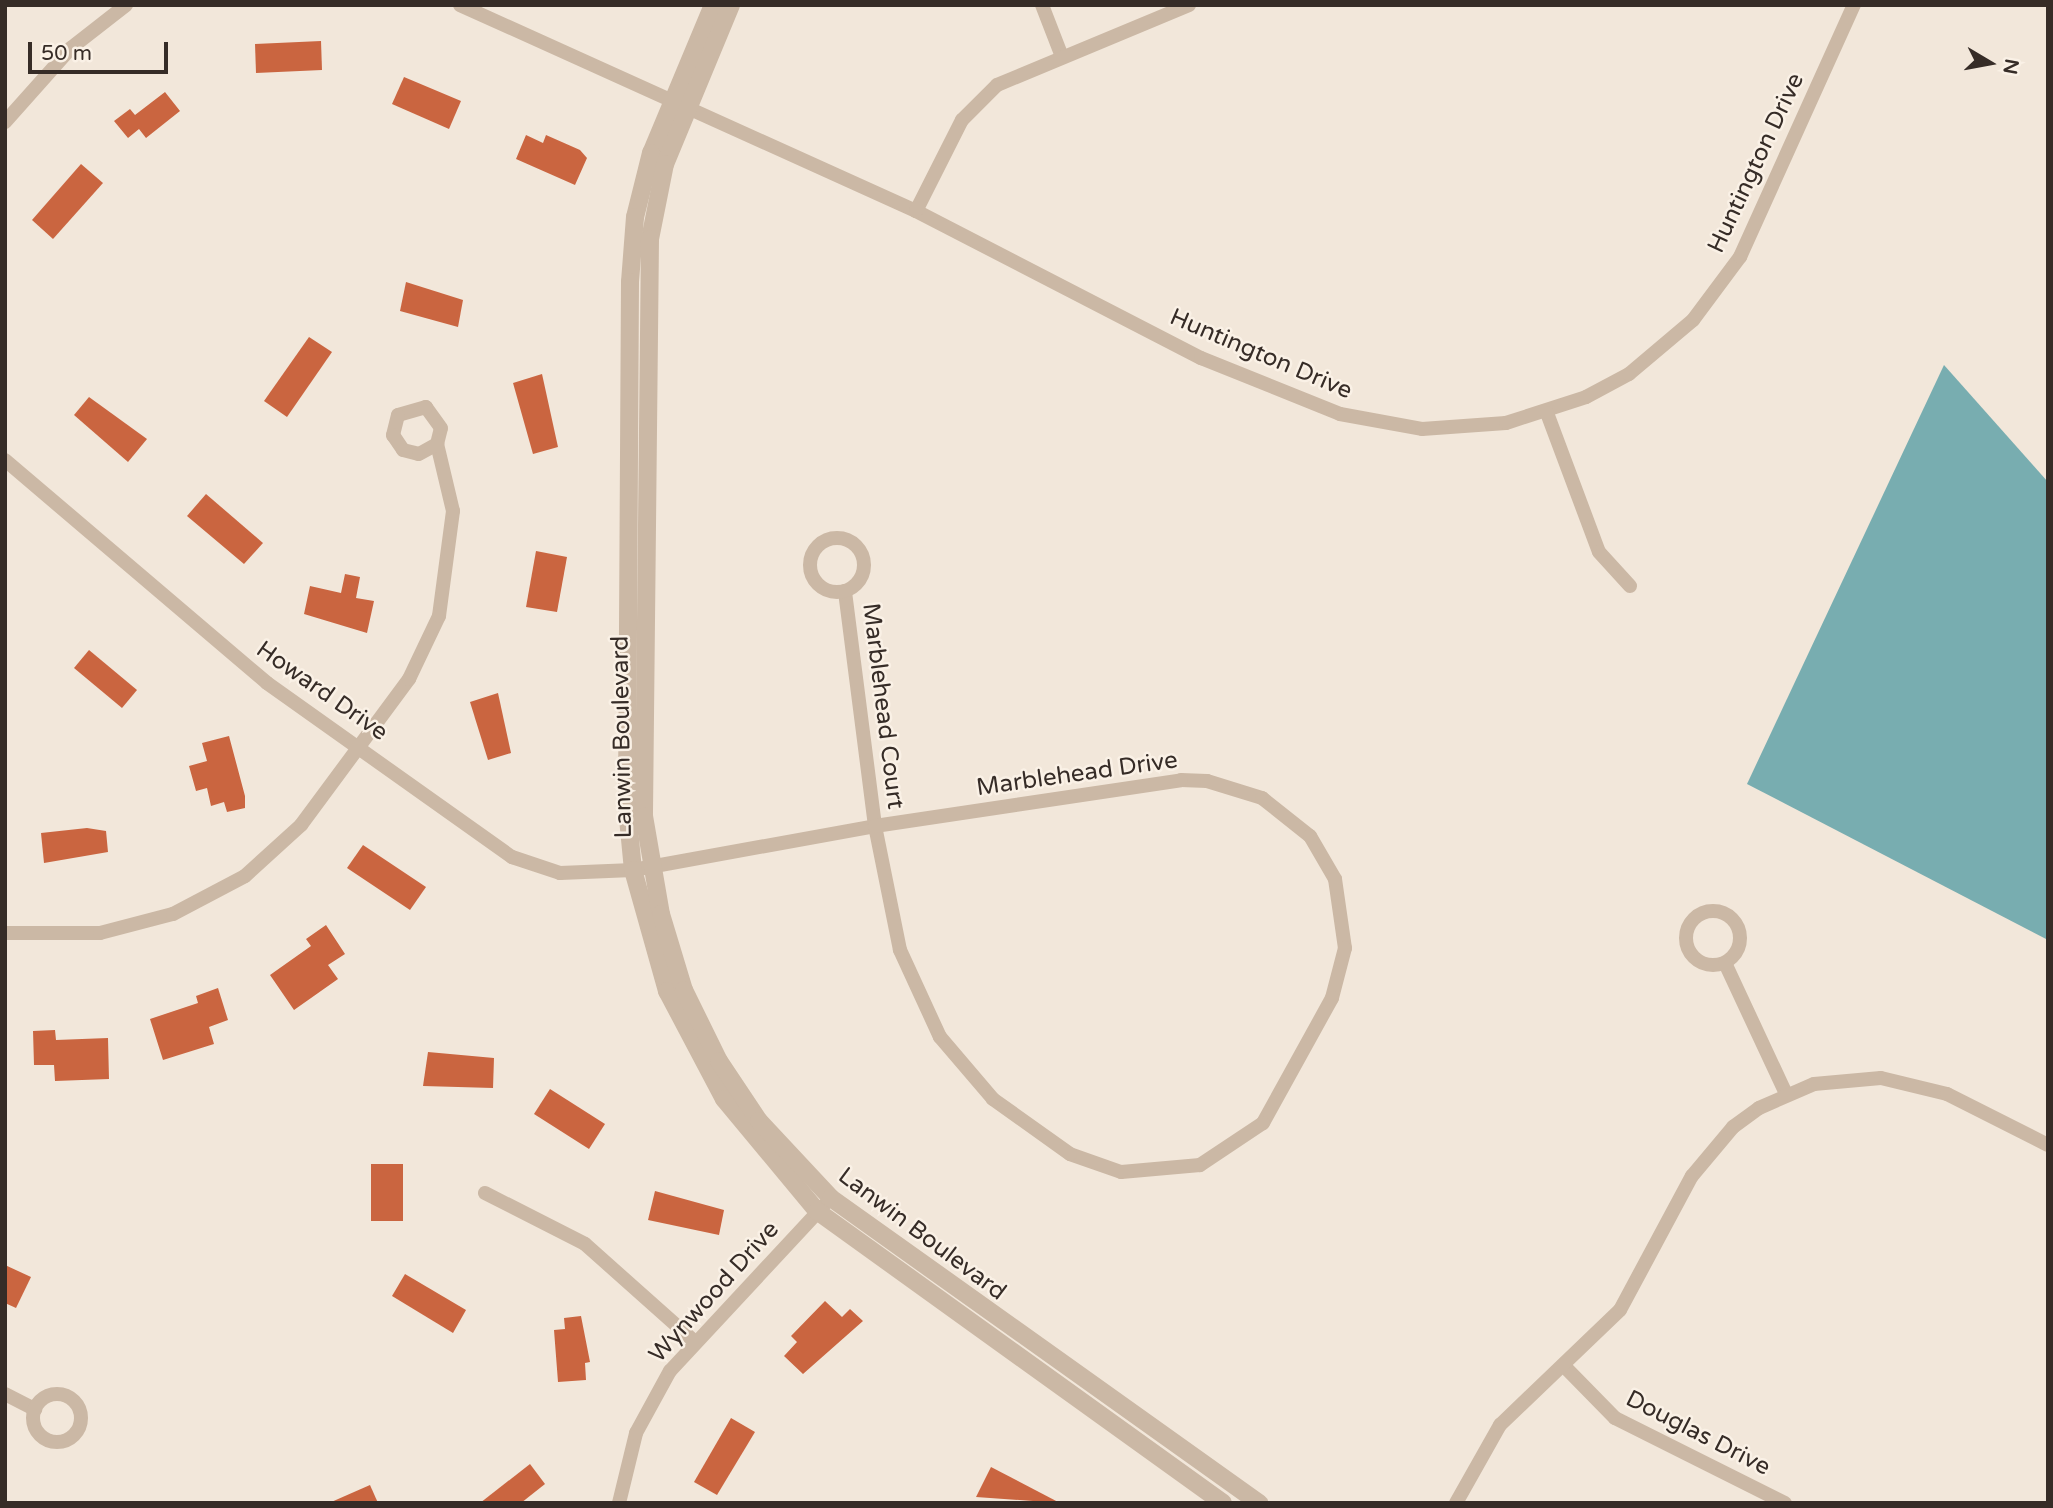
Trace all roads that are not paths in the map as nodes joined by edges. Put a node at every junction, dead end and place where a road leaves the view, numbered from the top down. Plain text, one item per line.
1 (126, 5) edge
2 (460, 5) edge
3 (713, 5) edge
4 (731, 5) edge
5 (1042, 5) edge
6 (1189, 5) edge
7 (1854, 5) edge
8 (1061, 54) junction
9 (679, 107) junction
10 (5, 122) edge
11 (916, 211) junction
12 (1547, 413) junction
13 (436, 444) dead end
14 (5, 460) edge
15 (1630, 586) dead end
16 (845, 591) dead end
17 (361, 746) junction
18 (875, 826) junction
19 (651, 867) junction
20 (633, 870) junction
21 (5, 933) edge
22 (1725, 963) dead end
23 (1786, 1094) junction
24 (2048, 1145) edge
25 (485, 1193) dead end
26 (831, 1198) junction
27 (817, 1212) junction
28 (695, 1342) junction
29 (1566, 1368) junction
30 (5, 1394) edge
31 (35, 1409) dead end
32 (618, 1503) edge
33 (1223, 1503) edge
34 (1259, 1503) edge
35 (1456, 1503) edge
36 (1785, 1503) edge

1 - 10 street
2 - 9 street, Huntington Drive
3 - 9 street, Lanwin Boulevard
4 - 9 street, Lanwin Boulevard
5 - 8 street
6 - 8 street
7 - 12 street, Huntington Drive
8 - 11 street
9 - 11 street, Huntington Drive
9 - 19 street, Lanwin Boulevard
9 - 20 street, Lanwin Boulevard
11 - 12 street, Huntington Drive
12 - 15 street
13 - 17 street
14 - 17 street, Howard Drive
16 - 18 street, Marblehead Court
17 - 20 street, Howard Drive
17 - 21 street
18 - 18 street, Marblehead Drive
18 - 19 street, Marblehead Drive
19 - 20 street, Howard Drive
19 - 26 street, Lanwin Boulevard
20 - 27 street, Lanwin Boulevard
22 - 23 street
23 - 24 street
23 - 29 street
25 - 28 street
26 - 27 street, Wynwood Drive
26 - 34 street, Lanwin Boulevard
27 - 28 street, Wynwood Drive
27 - 33 street, Lanwin Boulevard
28 - 32 street, Wynwood Drive
29 - 35 street
29 - 36 street, Douglas Drive
30 - 31 street

